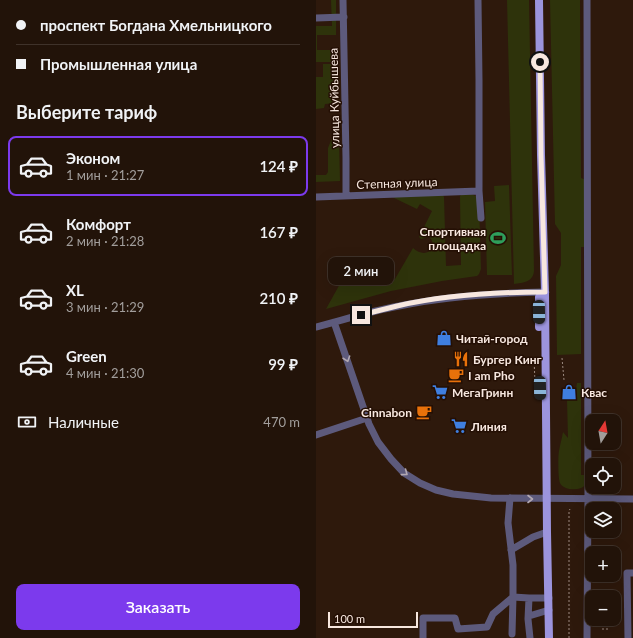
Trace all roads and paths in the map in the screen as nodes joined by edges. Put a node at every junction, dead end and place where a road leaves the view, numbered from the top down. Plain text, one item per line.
1 (344, 0) edge
2 (478, 0) edge
3 (539, 0) edge
4 (587, 0) edge
5 (344, 17) junction
6 (316, 18) edge
7 (479, 191) junction
8 (346, 196) junction
9 (316, 197) edge
10 (481, 218) dead end
11 (545, 292) junction
12 (334, 322) junction
13 (316, 327) edge
14 (562, 358) dead end
15 (534, 359) dead end
16 (564, 380) dead end
17 (535, 382) dead end
18 (367, 418) junction
19 (316, 435) edge
20 (510, 498) junction
21 (547, 499) junction
22 (588, 499) junction
23 (633, 499) edge
24 (570, 509) dead end
25 (547, 532) junction
26 (511, 550) junction
27 (633, 573) edge
28 (513, 597) junction
29 (530, 598) junction
30 (549, 598) junction
31 (549, 610) junction
32 (529, 616) junction
33 (602, 629) dead end
34 (609, 629) dead end
35 (512, 634) dead end
36 (530, 635) edge
37 (423, 638) edge
38 (550, 638) edge
39 (570, 638) edge
40 (587, 638) edge
41 (628, 638) edge

1 - 5 street, улица Куйбышева
2 - 7 street
3 - 11 main road
4 - 22 street
5 - 6 street
5 - 8 street, улица Куйбышева
7 - 8 street, Степная улица
7 - 10 street
8 - 9 street, Степная улица
11 - 12 street
11 - 21 main road
12 - 13 street
12 -> 18 street
14 - 16 path
15 - 17 path
18 - 19 street
18 -> 20 street
20 -> 21 street
20 - 26 street
21 - 22 street
21 - 25 main road
22 - 23 street
22 - 40 street
24 - 39 path
25 - 26 street
25 - 30 main road
26 - 28 street
27 - 41 street
28 - 29 street
28 - 35 street
28 - 37 street
29 - 30 street
29 - 32 street
30 - 31 main road
31 - 32 street
31 - 38 main road
32 - 36 street
33 - 34 path

